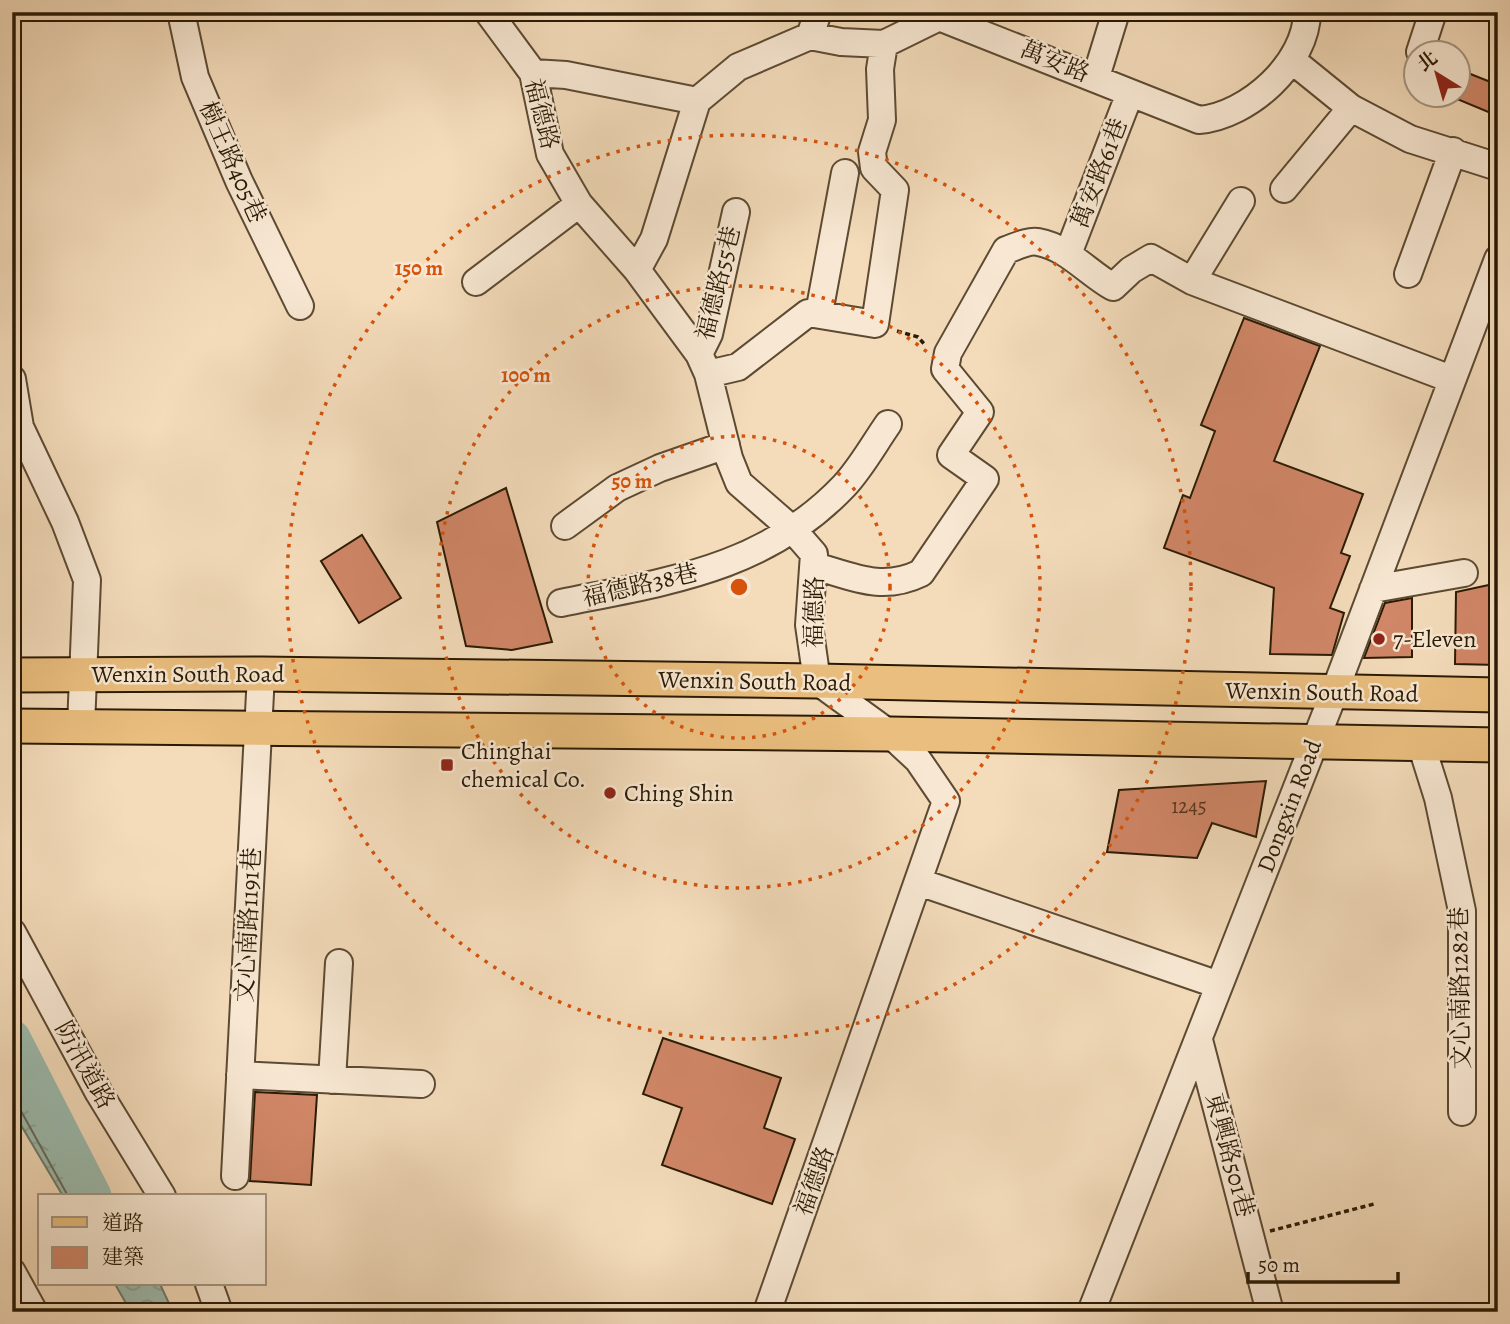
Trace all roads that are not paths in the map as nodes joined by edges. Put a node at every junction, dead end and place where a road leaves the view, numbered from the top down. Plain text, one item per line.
1 (181, 12) edge
2 (488, 12) edge
3 (1116, 12) edge
4 (1307, 12) edge
5 (1433, 12) edge
6 (940, 14) edge
7 (814, 24) edge
8 (1425, 38) edge
9 (884, 44) junction
10 (1293, 61) junction
11 (533, 73) junction
12 (1096, 77) junction
13 (1130, 93) junction
14 (697, 101) junction
15 (1351, 108) junction
16 (1453, 150) junction
17 (1498, 167) edge
18 (845, 173) dead end
19 (1284, 189) dead end
20 (1241, 201) dead end
21 (579, 204) junction
22 (736, 212) dead end
23 (1068, 254) junction
24 (1498, 259) edge
25 (637, 271) junction
26 (1408, 274) dead end
27 (1192, 281) junction
28 (476, 282) dead end
29 (300, 306) dead end
30 (818, 313) junction
31 (704, 364) junction
32 (12, 379) edge
33 (1451, 379) junction
34 (888, 424) dead end
35 (726, 445) junction
36 (565, 526) dead end
37 (794, 531) junction
38 (815, 566) junction
39 (1464, 573) dead end
40 (1373, 589) junction
41 (561, 603) dead end
42 (82, 674) junction
43 (261, 674) junction
44 (12, 675) edge
45 (817, 681) junction
46 (1334, 693) junction
47 (1498, 695) edge
48 (12, 726) edge
49 (80, 726) junction
50 (258, 729) junction
51 (890, 734) junction
52 (1314, 742) junction
53 (1420, 744) junction
54 (1498, 745) edge
55 (919, 883) junction
56 (12, 932) edge
57 (338, 963) dead end
58 (1219, 985) junction
59 (1199, 1040) junction
60 (240, 1075) junction
61 (332, 1080) junction
62 (421, 1084) dead end
63 (1462, 1112) dead end
64 (235, 1177) dead end
65 (161, 1194) edge
66 (12, 1272) edge
67 (210, 1286) edge
68 (34, 1312) edge
69 (219, 1312) edge
70 (767, 1312) edge
71 (1091, 1312) edge
72 (1270, 1312) edge

1 - 29 street, 樹王路405巷
2 - 11 street, 福德路
3 - 12 street
4 - 10 street, 萬安路
5 - 8 street
6 - 9 street, 萬安路
6 - 12 street, 萬安路
7 - 9 street, 萬安路
7 - 14 street, 萬安路
9 - 30 street
10 - 13 street, 萬安路
10 - 15 street
11 - 14 street
11 - 21 street, 福德路
12 - 13 street, 萬安路
13 - 23 street, 萬安路61巷
14 - 25 street
15 - 16 street
15 - 19 street
16 - 17 street
16 - 26 street
18 - 30 street
20 - 27 street
21 - 25 street, 福德路
21 - 28 street
22 - 31 street, 福德路55巷
23 - 27 street
23 - 38 street
24 - 33 street, Dongxin Road
25 - 31 street, 福德路
27 - 33 street
30 - 31 street
31 - 35 street, 福德路
32 - 42 street
33 - 40 street, Dongxin Road
34 - 37 street, 福德路38巷
35 - 36 street
35 - 37 street, 福德路
37 - 38 street, 福德路
37 - 41 street, 福德路38巷
38 - 45 street, 福德路
39 - 40 street
40 - 46 street, Dongxin Road
42 - 43 main road, Wenxin South Road
42 - 44 main road, Wenxin South Road
42 - 49 street
43 - 45 main road, Wenxin South Road
43 - 50 street, 文心南路1191巷
45 - 46 main road, Wenxin South Road
45 - 51 street, 福德路
46 - 47 main road, Wenxin South Road
46 - 52 street, Dongxin Road
48 - 49 main road, Wenxin South Road
49 - 50 main road, Wenxin South Road
50 - 51 main road, Wenxin South Road
50 - 60 street, 文心南路1191巷
51 - 52 main road, Wenxin South Road
51 - 55 street, 福德路
52 - 53 main road, Wenxin South Road
52 - 58 street, Dongxin Road
53 - 54 main road, Wenxin South Road
53 - 63 street, 文心南路1282巷
55 - 58 street
55 - 70 street, 福德路
56 - 65 street, 防汛道路
57 - 61 street
58 - 59 street, Dongxin Road
59 - 71 street, Dongxin Road
59 - 72 street, 東興路501巷
60 - 61 street
60 - 64 street, 文心南路1191巷
61 - 62 street
66 - 68 street
67 - 69 street

